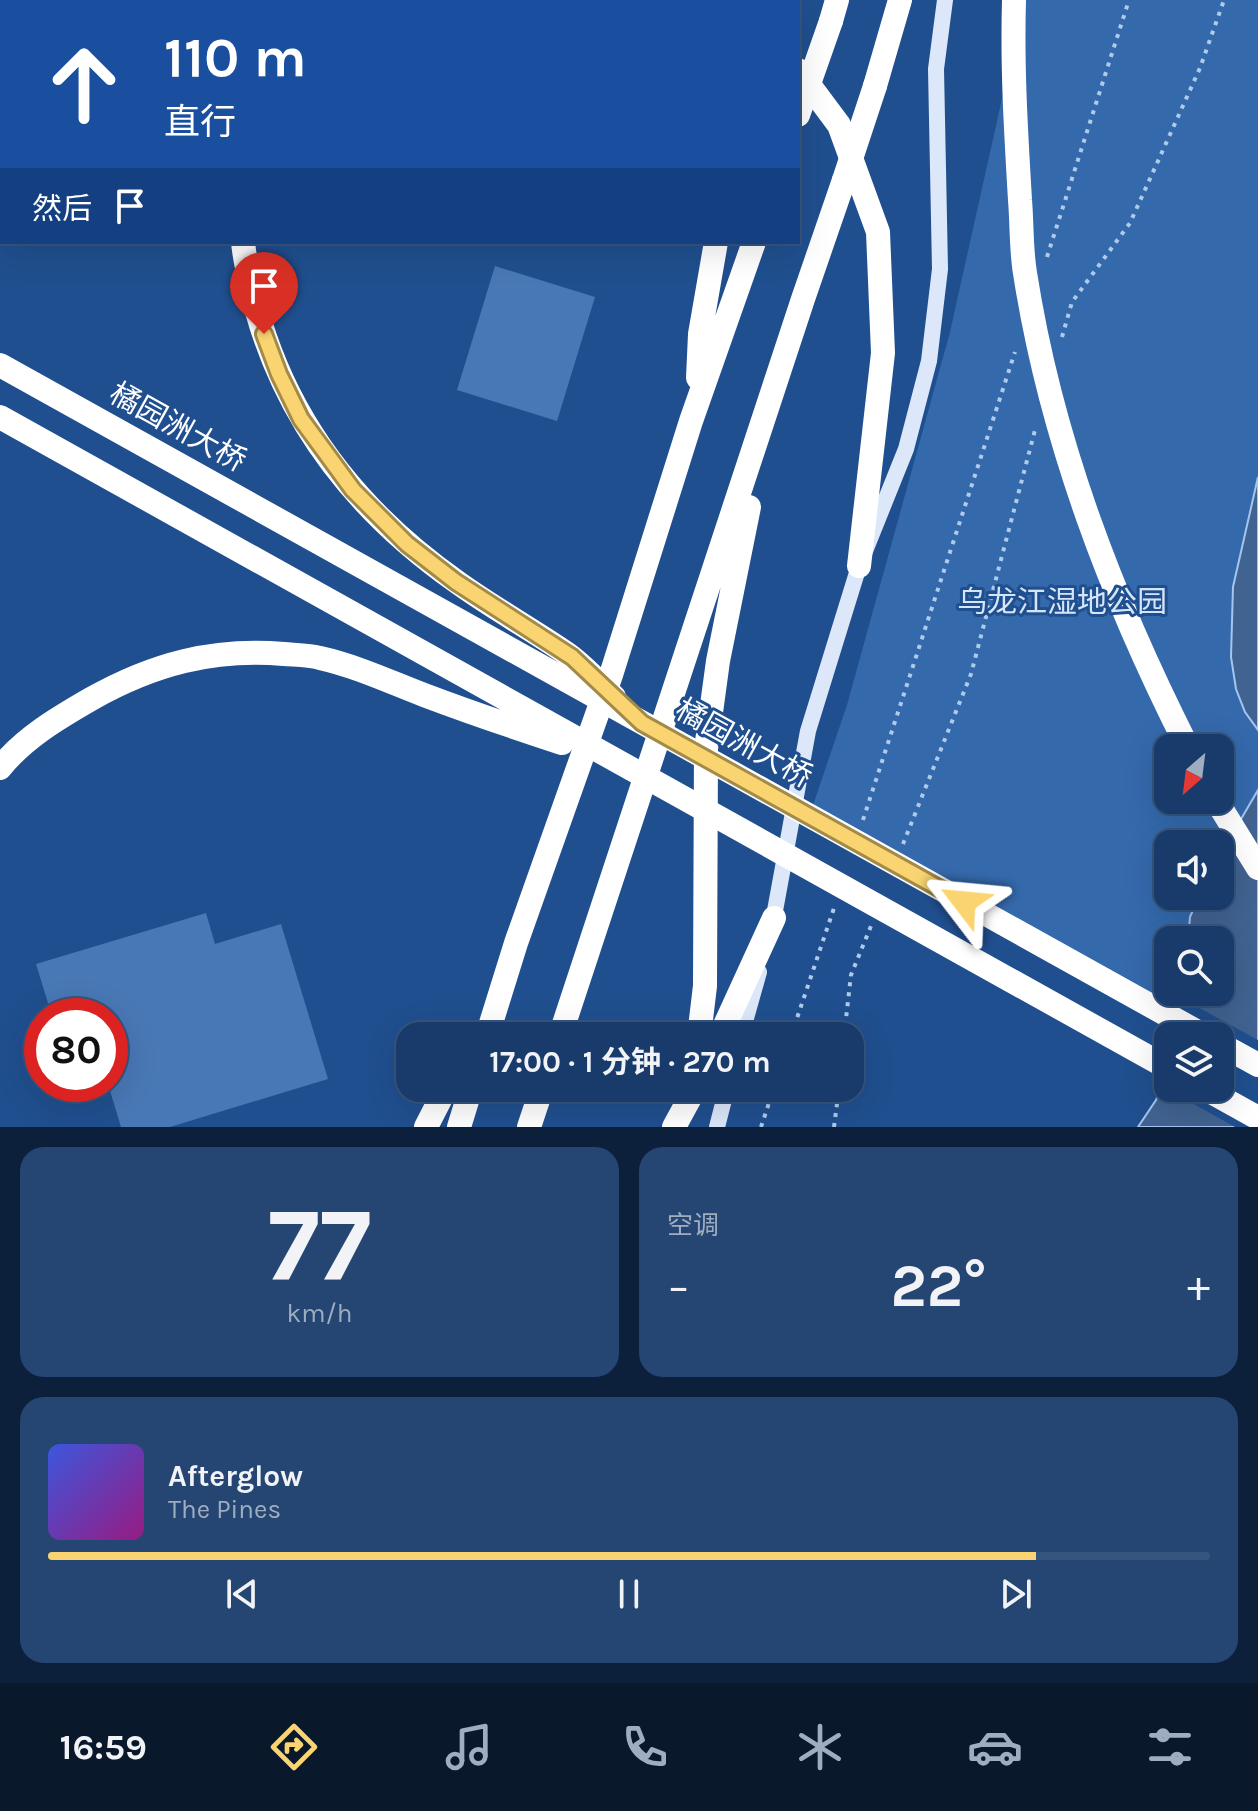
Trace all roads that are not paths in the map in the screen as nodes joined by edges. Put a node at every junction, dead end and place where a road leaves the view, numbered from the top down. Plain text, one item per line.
1 (900, 0) edge
2 (945, 0) edge
3 (1014, 0) edge
4 (834, 11) edge
5 (800, 73) edge
6 (800, 109) edge
7 (243, 244) edge
8 (716, 244) edge
9 (753, 244) edge
10 (803, 299) junction
11 (0, 365) edge
12 (0, 417) edge
13 (691, 421) junction
14 (859, 566) junction
15 (642, 723) junction
16 (1181, 734) edge
17 (621, 763) junction
18 (0, 768) edge
19 (1225, 814) edge
20 (1258, 868) edge
21 (774, 918) junction
22 (516, 943) junction
23 (479, 1022) edge
24 (491, 1022) edge
25 (565, 1022) edge
26 (701, 1022) edge
27 (726, 1022) edge
28 (745, 1022) edge
29 (1180, 1022) edge
30 (1234, 1052) edge
31 (1154, 1060) edge
32 (1258, 1065) edge
33 (439, 1102) edge
34 (467, 1102) edge
35 (537, 1102) edge
36 (687, 1102) edge
37 (723, 1102) edge
38 (1229, 1102) edge
39 (1258, 1118) edge
40 (426, 1127) edge
41 (459, 1127) edge
42 (529, 1127) edge
43 (674, 1127) edge
44 (717, 1127) edge

1 - 10 highway, bridge
2 - 14 main road
3 - 16 highway, bridge
4 - 6 highway, bridge
5 - 14 highway
7 - 15 highway, bridge
8 - 13 highway
9 - 13 highway
10 - 25 highway
10 - 26 highway
11 - 15 highway, 橘园洲大桥, bridge
12 - 17 highway, bridge
13 - 22 highway
14 - 21 main road
15 - 29 highway, 橘园洲大桥, bridge
17 - 18 highway, bridge
17 - 31 highway, bridge
19 - 20 highway
21 - 27 highway
21 - 28 main road
22 - 23 highway
22 - 24 highway
30 - 32 highway
33 - 40 highway
34 - 41 highway
35 - 42 highway
36 - 43 highway
37 - 44 main road
38 - 39 highway

